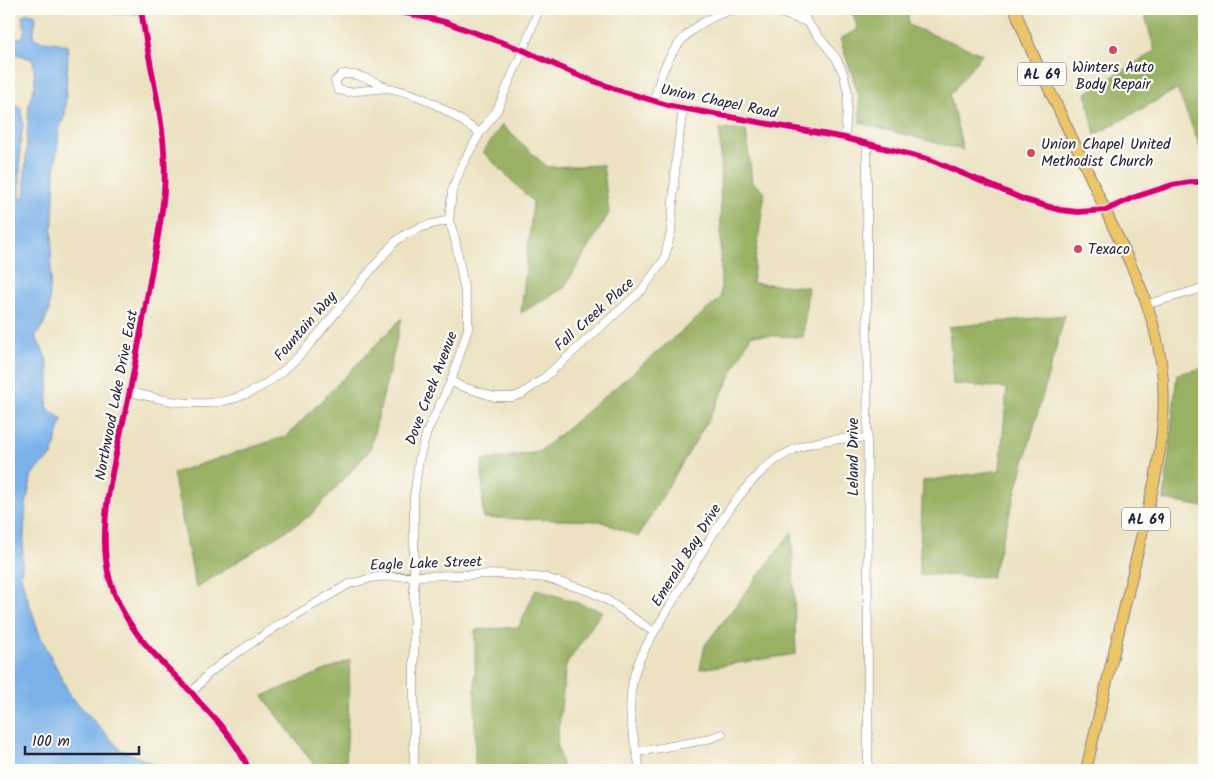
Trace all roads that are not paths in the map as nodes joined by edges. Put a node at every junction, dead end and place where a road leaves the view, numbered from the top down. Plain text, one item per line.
1 (84, 9) edge
2 (141, 9) edge
3 (171, 9) edge
4 (374, 9) edge
5 (539, 9) edge
6 (736, 9) edge
7 (768, 9) edge
8 (801, 9) edge
9 (1015, 9) edge
10 (807, 22) junction
11 (523, 50) junction
12 (387, 88) junction
13 (654, 101) junction
14 (683, 109) junction
15 (480, 133) junction
16 (846, 138) junction
17 (867, 144) junction
18 (1204, 182) edge
19 (1106, 210) junction
20 (449, 220) junction
21 (1204, 288) edge
22 (1148, 304) junction
23 (451, 380) junction
24 (130, 392) junction
25 (867, 438) junction
26 (414, 575) junction
27 (654, 632) junction
28 (192, 694) junction
29 (722, 734) dead end
30 (637, 752) junction
31 (249, 770) edge
32 (414, 770) edge
33 (640, 770) edge
34 (868, 770) edge
35 (1086, 770) edge

1 - 2 street
2 - 3 street
2 - 24 street, Northwood Lake Drive East
4 - 11 street, Union Chapel Road
5 - 11 street, Dove Creek Avenue
6 - 13 street
7 - 10 street
8 - 10 street
9 - 19 main road, AL 69
10 - 16 street
11 - 13 street, Union Chapel Road
11 - 15 street, Dove Creek Avenue
12 - 12 street
12 - 15 street
13 - 14 street, Union Chapel Road
14 - 16 street, Union Chapel Road
14 - 23 street, Fall Creek Place
15 - 20 street, Dove Creek Avenue
16 - 17 street, Union Chapel Road
17 - 19 street, Union Chapel Road
17 - 25 street, Leland Drive
18 - 19 street
19 - 22 main road, AL 69
20 - 23 street, Dove Creek Avenue
20 - 24 street, Fountain Way
21 - 22 street
22 - 35 main road, AL 69
23 - 26 street, Dove Creek Avenue
24 - 28 street, Northwood Lake Drive East
25 - 27 street, Emerald Bay Drive
25 - 34 street, Leland Drive
26 - 27 street, Eagle Lake Street
26 - 28 street, Eagle Lake Street
26 - 32 street, Dove Creek Avenue
27 - 30 street, Emerald Bay Drive
28 - 31 street, Northwood Lake Drive East
29 - 30 street
30 - 33 street, Emerald Bay Drive

